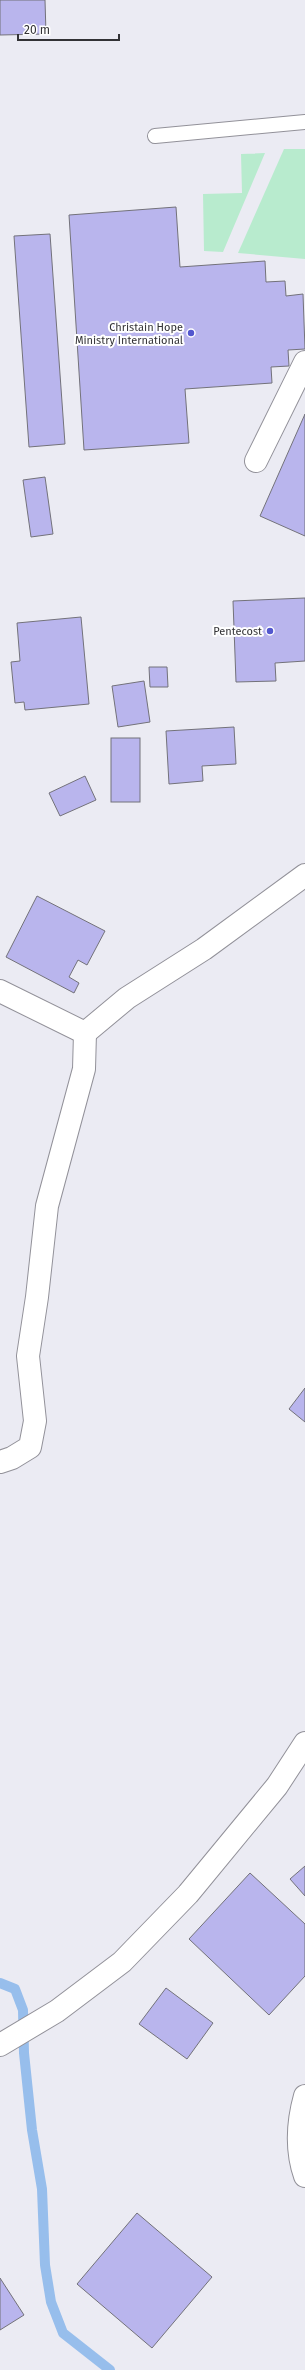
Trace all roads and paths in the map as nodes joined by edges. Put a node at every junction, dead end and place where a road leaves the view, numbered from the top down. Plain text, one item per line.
1 (305, 122) edge
2 (155, 136) dead end
3 (305, 362) edge
4 (256, 461) dead end
5 (305, 875) edge
6 (0, 991) edge
7 (85, 1033) junction
8 (0, 1462) edge
9 (305, 1743) edge
10 (0, 2044) edge
11 (305, 2096) edge
12 (305, 2176) edge

1 - 2 lane
3 - 4 street
5 - 7 street
6 - 7 street
7 - 8 street
9 - 10 street
11 - 12 street

